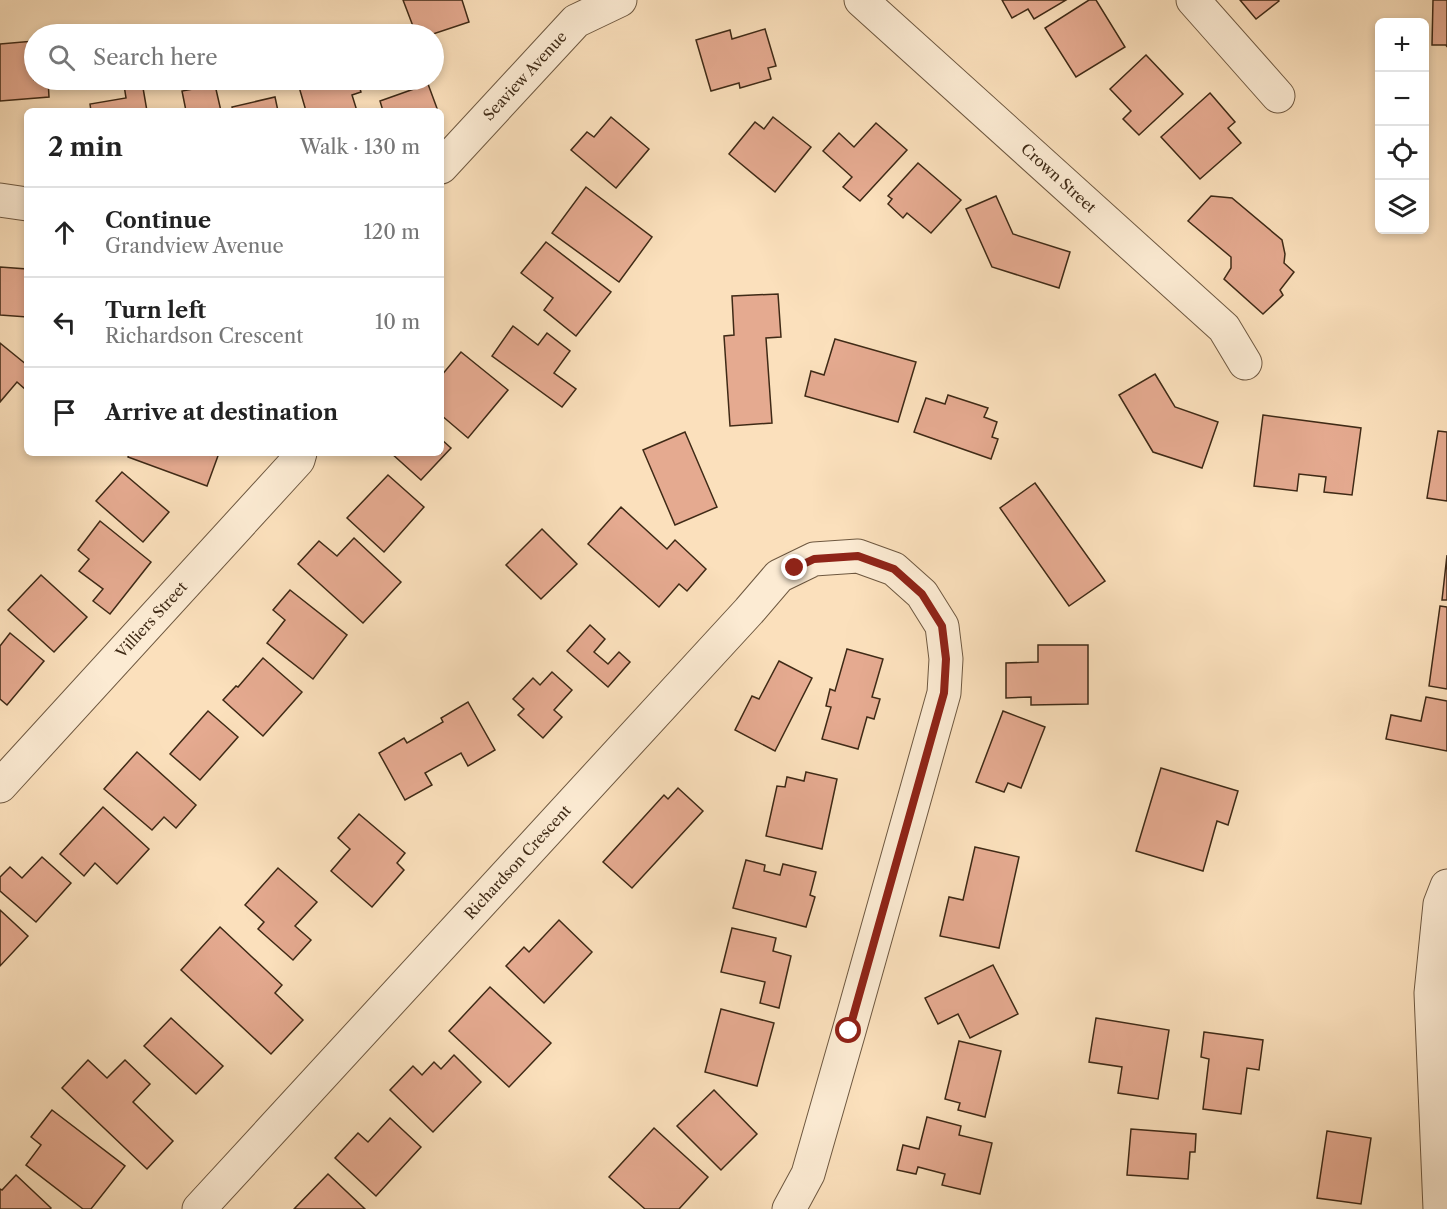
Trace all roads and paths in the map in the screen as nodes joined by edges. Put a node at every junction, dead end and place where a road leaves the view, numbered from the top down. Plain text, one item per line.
1 (620, 0) edge
2 (861, 0) edge
3 (1193, 0) edge
4 (1278, 96) dead end
5 (444, 163) edge
6 (0, 200) edge
7 (24, 204) edge
8 (1245, 363) dead end
9 (299, 456) edge
10 (0, 786) edge
11 (1447, 886) edge
12 (1441, 961) edge
13 (199, 1209) edge
14 (789, 1209) edge
15 (1440, 1209) edge

1 - 5 street, Seaview Avenue
2 - 8 street, Crown Street
3 - 4 street
6 - 7 street
9 - 10 street, Villiers Street
11 - 12 street
12 - 15 street
13 - 14 street, Richardson Crescent

